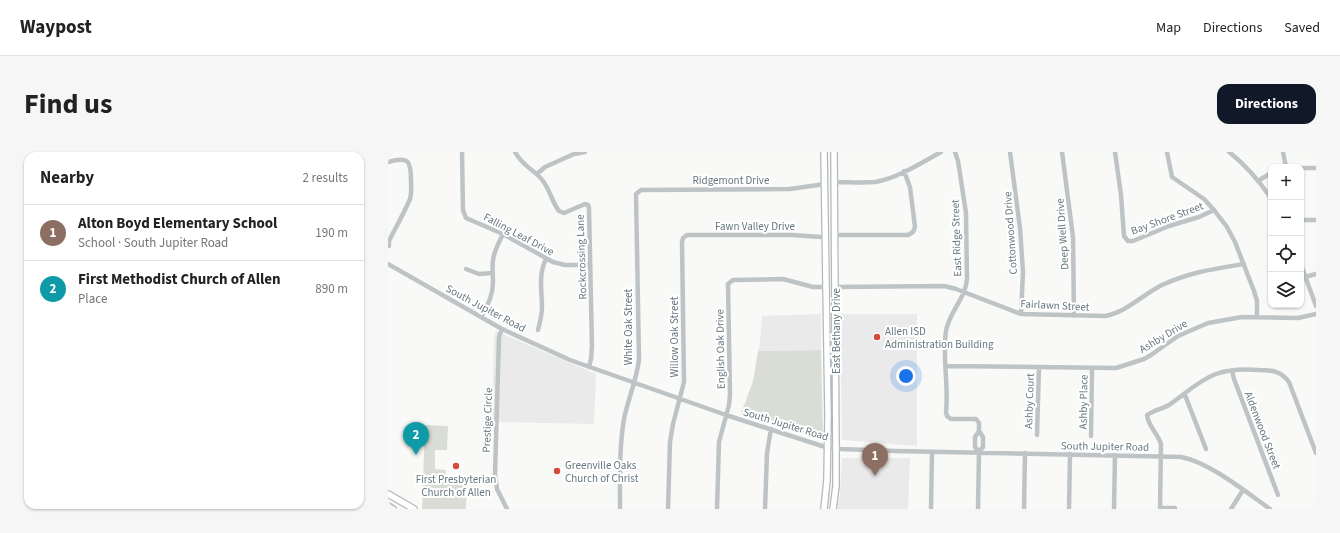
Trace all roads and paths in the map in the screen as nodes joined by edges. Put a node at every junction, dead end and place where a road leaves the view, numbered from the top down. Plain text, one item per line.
1 (462, 152) edge
2 (515, 152) edge
3 (586, 152) edge
4 (824, 152) edge
5 (834, 152) edge
6 (941, 152) edge
7 (955, 152) edge
8 (1010, 152) edge
9 (1062, 152) edge
10 (1115, 152) edge
11 (1167, 152) edge
12 (1229, 152) edge
13 (1283, 152) edge
14 (388, 162) edge
15 (1285, 164) edge
16 (1304, 168) edge
17 (1316, 168) edge
18 (904, 171) junction
19 (537, 174) junction
20 (1268, 175) edge
21 (1258, 180) junction
22 (834, 182) junction
23 (825, 184) junction
24 (637, 192) joint
25 (1268, 194) edge
26 (1214, 210) junction
27 (1304, 220) edge
28 (1316, 220) edge
29 (503, 234) junction
30 (835, 235) junction
31 (825, 236) junction
32 (684, 237) joint
33 (389, 246) edge
34 (546, 260) junction
35 (388, 264) edge
36 (590, 264) junction
37 (1244, 264) junction
38 (466, 269) dead end
39 (1304, 272) edge
40 (493, 273) junction
41 (1316, 274) edge
42 (1306, 277) junction
43 (826, 287) junction
44 (835, 287) junction
45 (964, 292) junction
46 (1316, 306) edge
47 (1021, 314) junction
48 (1316, 314) edge
49 (1074, 316) junction
50 (481, 317) junction
51 (1257, 317) junction
52 (502, 329) junction
53 (538, 330) dead end
54 (826, 365) junction
55 (836, 365) junction
56 (946, 366) junction
57 (589, 367) junction
58 (1038, 367) junction
59 (1092, 368) junction
60 (1232, 371) junction
61 (634, 383) junction
62 (1185, 395) junction
63 (680, 398) junction
64 (726, 415) junction
65 (772, 429) junction
66 (979, 431) junction
67 (1037, 435) dead end
68 (1091, 436) dead end
69 (827, 446) junction
70 (836, 448) junction
71 (1206, 449) dead end
72 (932, 452) junction
73 (979, 452) junction
74 (1025, 453) junction
75 (1316, 453) edge
76 (1070, 454) junction
77 (1115, 455) junction
78 (1161, 456) junction
79 (1244, 490) junction
80 (388, 494) edge
81 (1278, 496) dead end
82 (388, 506) edge
83 (1160, 508) edge
84 (1175, 508) dead end
85 (394, 509) edge
86 (414, 509) edge
87 (507, 509) edge
88 (620, 509) edge
89 (668, 509) edge
90 (717, 509) edge
91 (764, 509) edge
92 (824, 509) edge
93 (833, 509) edge
94 (931, 509) edge
95 (978, 509) edge
96 (1024, 509) edge
97 (1069, 509) edge
98 (1114, 509) edge
99 (1231, 509) edge
100 (1270, 509) edge

1 - 29 street, Falling Leaf Drive
2 - 19 street, Rockcrossing Lane
3 - 19 street
4 - 23 main road, East Bethany Drive
5 - 22 main road, East Bethany Drive
6 - 18 street
7 - 45 street, East Ridge Street
8 - 47 street, Cottonwood Drive
9 - 49 street, Deep Well Drive
10 - 26 street, Bay Shore Street
11 - 26 street
12 - 21 street
13 - 15 street
14 - 33 street
16 - 17 street
18 - 22 street
18 - 30 street
19 - 36 street, Rockcrossing Lane
20 - 21 street
21 - 25 street
22 - 23 main road
22 - 30 main road, East Bethany Drive
23 - 24 street, Ridgemont Drive
23 - 31 main road, East Bethany Drive
24 - 61 street, White Oak Street
26 - 37 street
27 - 28 street
29 - 34 street, Falling Leaf Drive
29 - 40 street
30 - 31 main road
30 - 44 main road, East Bethany Drive
31 - 32 street, Fawn Valley Drive
31 - 43 main road, East Bethany Drive
32 - 63 street, Willow Oak Street
34 - 36 street, Falling Leaf Drive
34 - 53 street
35 - 50 street, South Jupiter Road
36 - 57 street, Rockcrossing Lane
37 - 49 street, Fairlawn Street
37 - 51 street
38 - 40 street
39 - 42 street
40 - 50 street
41 - 42 street
42 - 46 street
43 - 44 main road
43 - 54 main road, East Bethany Drive
43 - 64 street, English Oak Drive
44 - 45 street, Fairlawn Street
44 - 55 main road, East Bethany Drive
45 - 47 street, Fairlawn Street
45 - 56 street, East Ridge Street
47 - 49 street, Fairlawn Street
48 - 51 street, Ashby Drive
50 - 52 street, South Jupiter Road
51 - 59 street, Ashby Drive
52 - 57 street, South Jupiter Road
52 - 87 street, Prestige Circle
54 - 55 main road
54 - 69 main road, East Bethany Drive
55 - 70 main road, East Bethany Drive
56 - 58 street, Ashby Drive
56 - 66 street, East Ridge Street
57 - 61 street, South Jupiter Road
58 - 59 street, Ashby Drive
58 - 67 street, Ashby Court
59 - 68 street, Ashby Place
60 - 62 street
60 - 75 street
60 - 81 street, Aldenwood Street
61 - 63 street, South Jupiter Road
61 - 88 street, White Oak Street
62 - 71 street
62 - 78 street
63 - 64 street, South Jupiter Road
63 - 89 street, Willow Oak Street
64 - 65 street, South Jupiter Road
64 - 90 street, English Oak Drive
65 - 69 street, South Jupiter Road
65 - 91 street
66 - 73 street
66 - 73 street
69 - 70 street, South Jupiter Road
69 - 92 main road, East Bethany Drive
70 - 72 street, South Jupiter Road
70 - 93 main road, East Bethany Drive
72 - 73 street, South Jupiter Road
72 - 94 street
73 - 74 street, South Jupiter Road
73 - 95 street
74 - 76 street, South Jupiter Road
74 - 96 street
76 - 77 street, South Jupiter Road
76 - 97 street
77 - 78 street, South Jupiter Road
77 - 98 street
78 - 79 street, South Jupiter Road
78 - 83 street
79 - 99 street
79 - 100 street, South Jupiter Road
80 - 86 main road
82 - 85 main road
83 - 84 street

